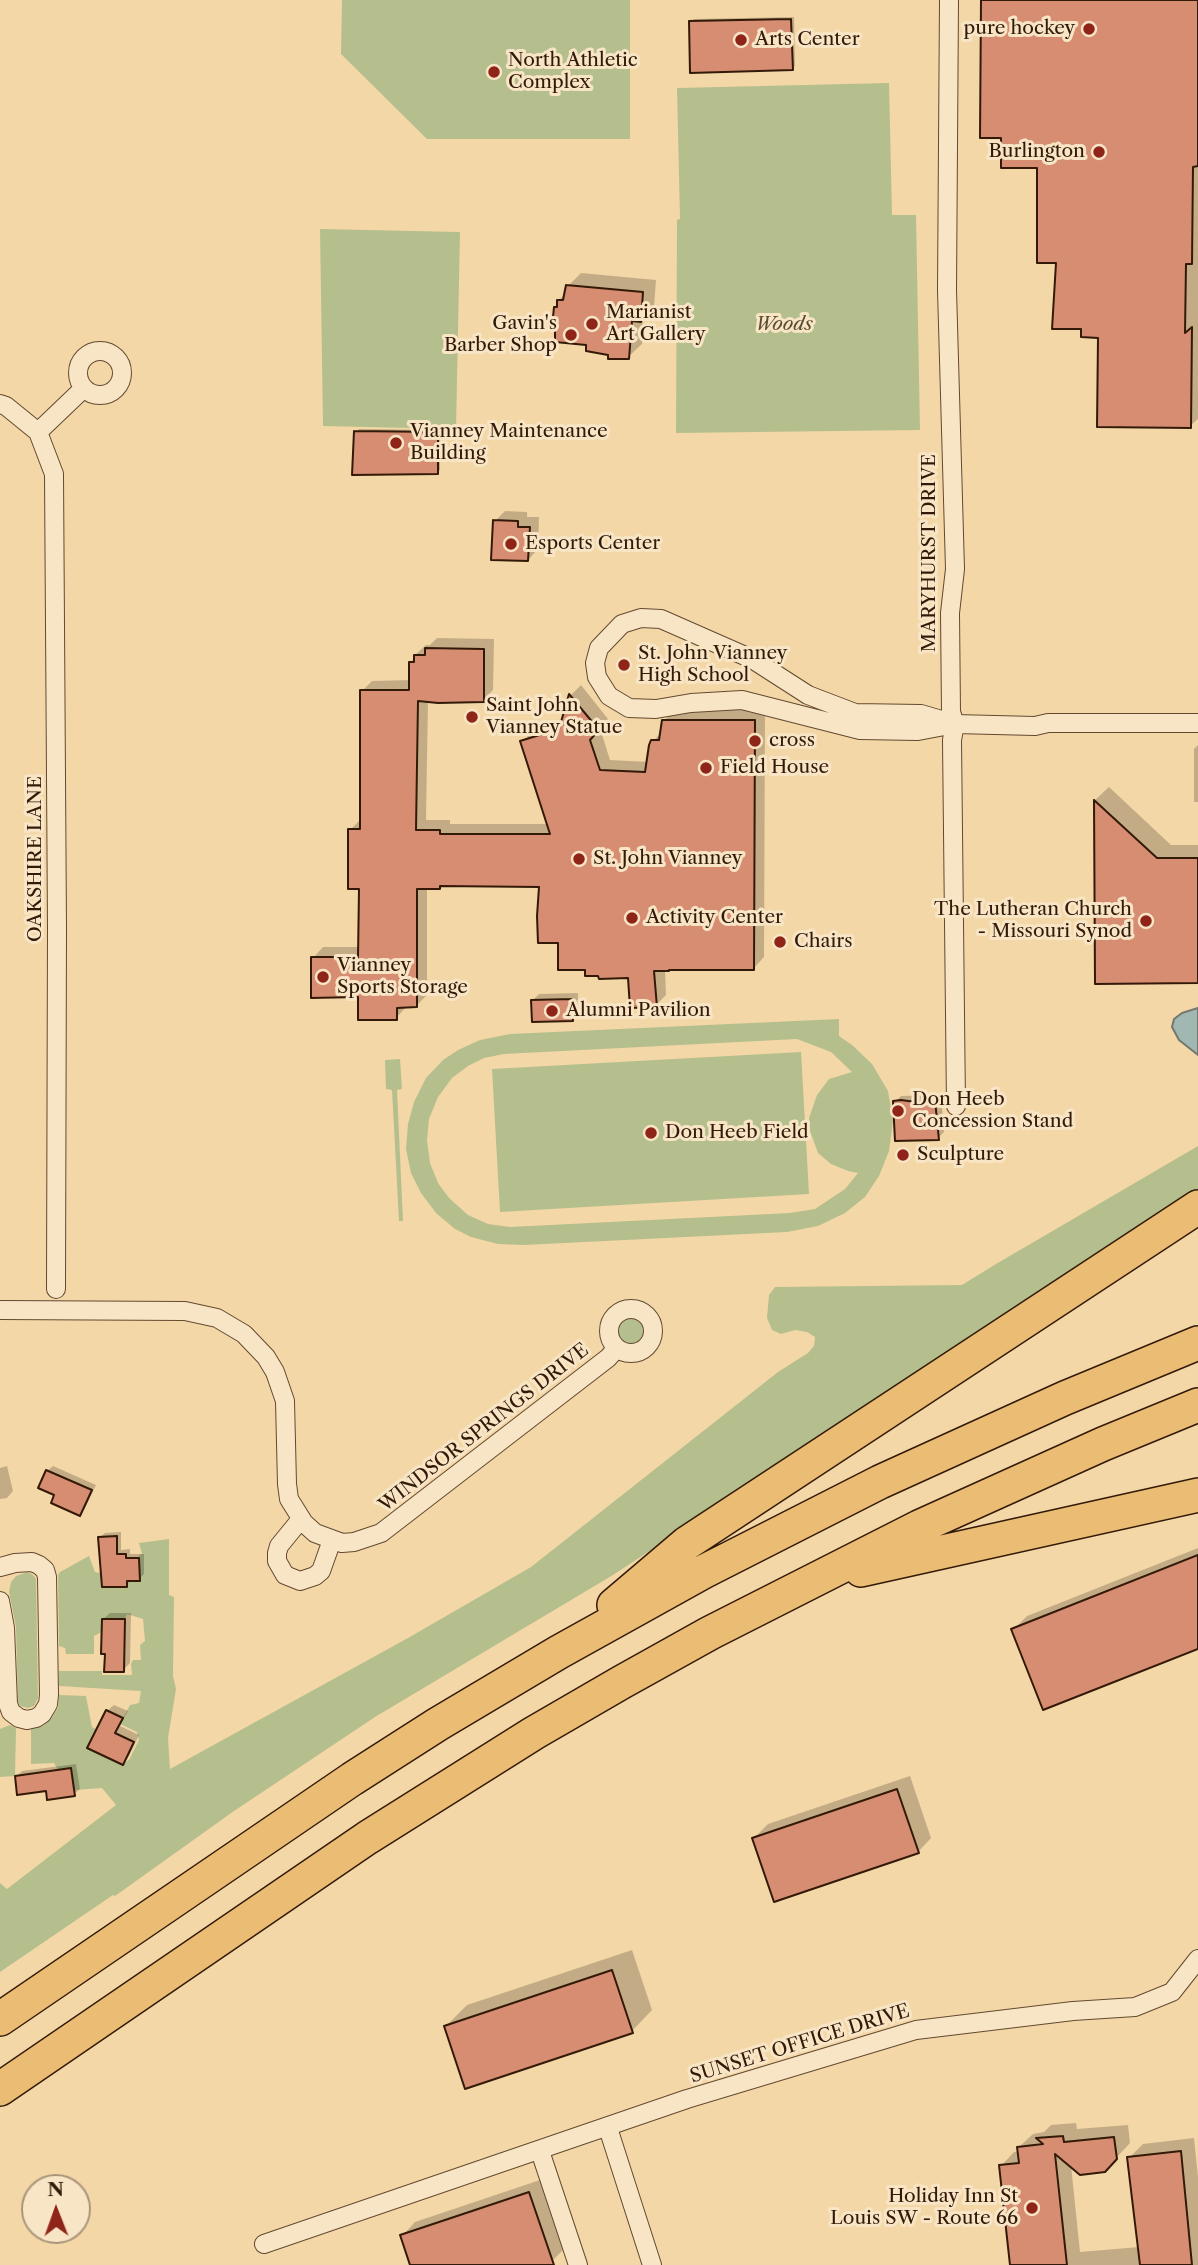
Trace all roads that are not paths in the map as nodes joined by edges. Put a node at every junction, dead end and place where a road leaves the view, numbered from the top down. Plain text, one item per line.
1 (949, 0) edge
2 (84, 388) dead end
3 (0, 404) edge
4 (38, 432) junction
5 (1198, 723) edge
6 (955, 724) junction
7 (956, 1106) dead end
8 (1198, 1207) edge
9 (56, 1289) dead end
10 (0, 1310) edge
11 (1198, 1343) edge
12 (617, 1348) dead end
13 (1198, 1405) edge
14 (1198, 1494) edge
15 (300, 1519) junction
16 (332, 1540) junction
17 (0, 1567) edge
18 (814, 1580) junction
19 (0, 1601) edge
20 (559, 1652) junction
21 (1198, 1959) edge
22 (0, 2019) edge
23 (0, 2089) edge
24 (608, 2128) junction
25 (540, 2151) junction
26 (264, 2244) dead end
27 (578, 2265) edge
28 (652, 2265) edge

1 - 6 street, MARYHURST DRIVE
2 - 4 street
3 - 4 street
4 - 9 street, OAKSHIRE LANE
5 - 6 street
6 - 6 street
6 - 7 street, MARYHURST DRIVE
8 - 20 highway
10 - 15 street
11 - 20 highway
12 - 16 street, WINDSOR SPRINGS DRIVE
13 - 18 highway
14 - 18 highway
15 - 16 street
15 - 16 street
17 - 19 street
18 - 23 highway
20 - 22 highway
21 - 24 street, SUNSET OFFICE DRIVE
24 - 25 street, SUNSET OFFICE DRIVE
24 - 28 street
25 - 26 street, SUNSET OFFICE DRIVE
25 - 27 street

